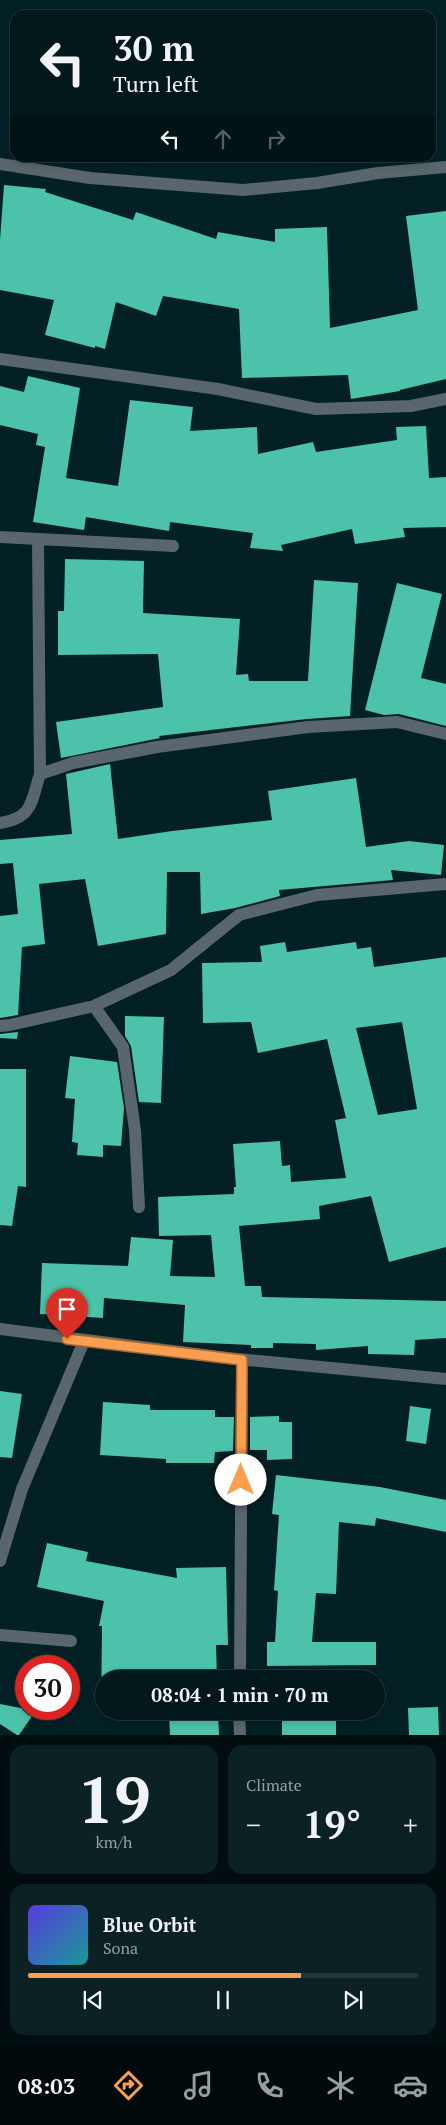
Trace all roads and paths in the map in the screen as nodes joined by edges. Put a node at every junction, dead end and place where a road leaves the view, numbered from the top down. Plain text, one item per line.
1 (0, 164) edge
2 (446, 167) edge
3 (0, 360) edge
4 (446, 399) edge
5 (0, 537) edge
6 (38, 539) junction
7 (173, 546) dead end
8 (446, 734) edge
9 (40, 774) junction
10 (0, 823) edge
11 (446, 884) edge
12 (94, 1006) junction
13 (0, 1026) edge
14 (139, 1207) dead end
15 (0, 1329) edge
16 (84, 1341) junction
17 (242, 1360) junction
18 (446, 1379) edge
19 (0, 1561) edge
20 (0, 1635) edge
21 (71, 1641) dead end
22 (240, 1670) edge
23 (239, 1720) edge
24 (240, 1735) edge

1 - 2 street
3 - 4 street
5 - 6 street
6 - 7 street
6 - 9 street
8 - 9 street
9 - 10 street
11 - 12 street
12 - 13 street
12 - 14 street
15 - 16 street
16 - 17 street
16 - 19 street
17 - 18 street
17 - 22 street
20 - 21 street
23 - 24 street

